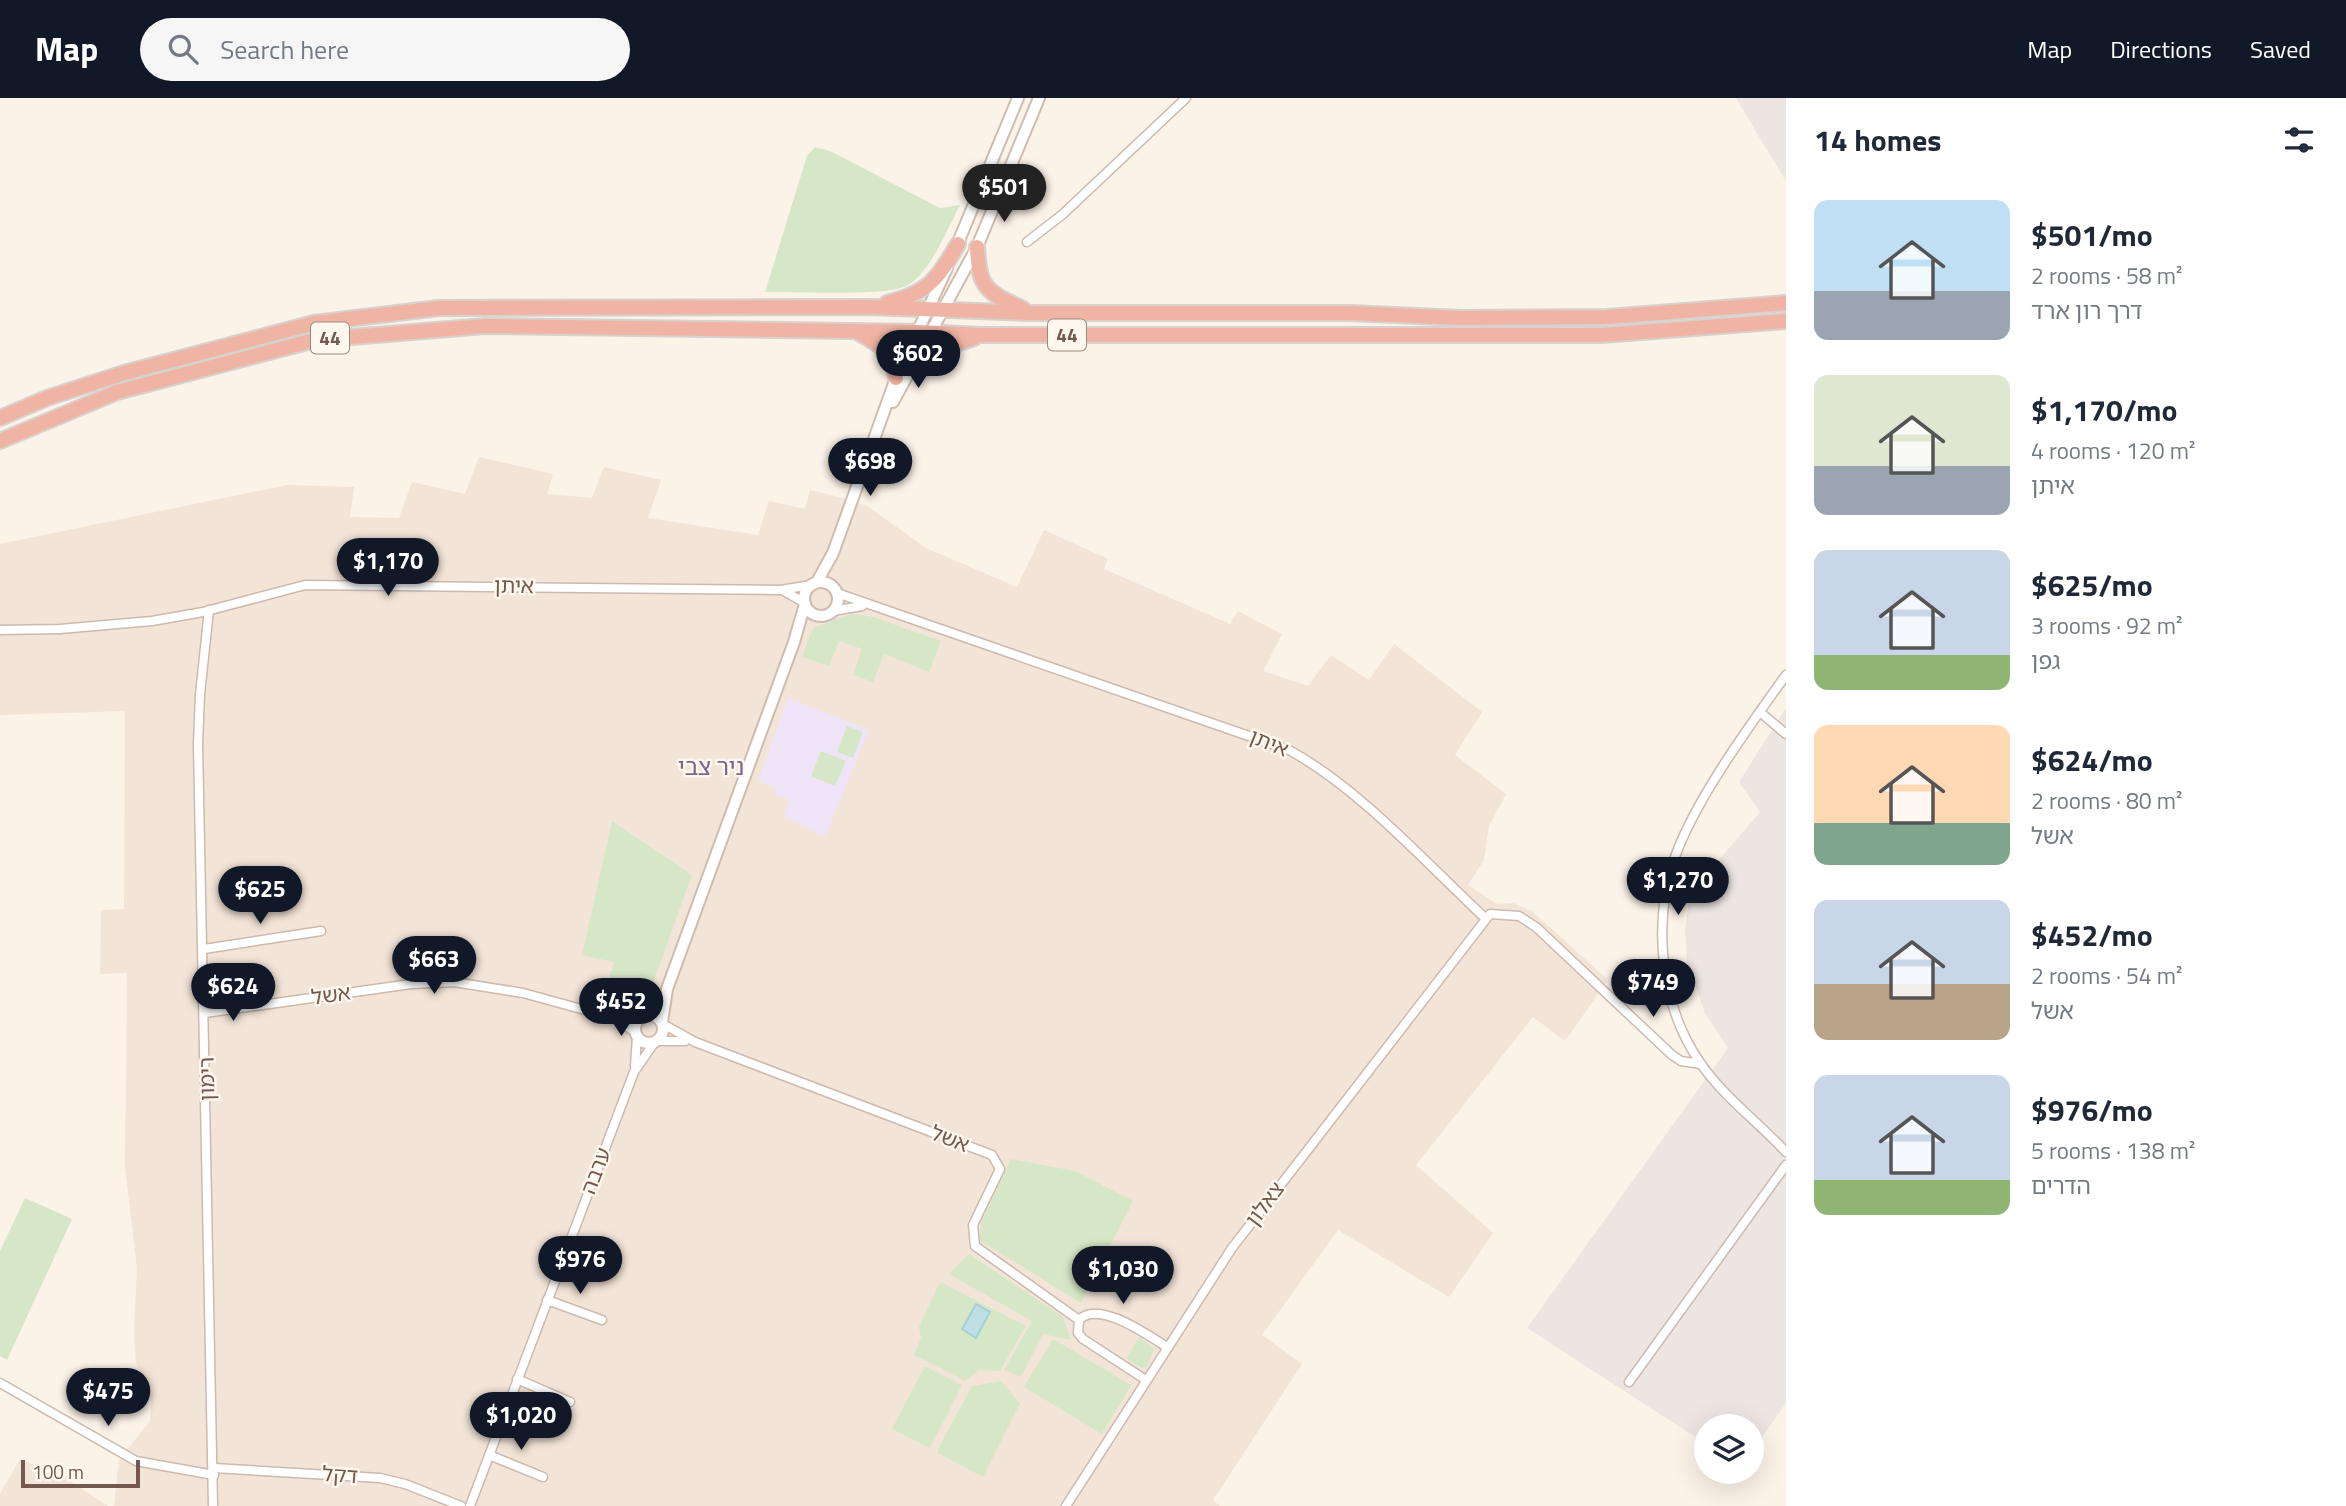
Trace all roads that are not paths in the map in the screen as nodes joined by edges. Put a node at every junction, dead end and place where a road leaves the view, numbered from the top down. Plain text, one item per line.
1 (1018, 98) edge
2 (1039, 98) edge
3 (1186, 98) edge
4 (1027, 242) dead end
5 (958, 244) junction
6 (977, 247) junction
7 (1786, 303) edge
8 (868, 307) junction
9 (930, 308) junction
10 (946, 309) junction
11 (1030, 313) junction
12 (1786, 321) edge
13 (854, 331) junction
14 (925, 332) junction
15 (981, 335) junction
16 (912, 368) junction
17 (897, 378) junction
18 (2, 417) edge
19 (877, 433) junction
20 (0, 441) edge
21 (833, 553) junction
22 (814, 584) junction
23 (781, 590) junction
24 (836, 591) junction
25 (805, 603) junction
26 (869, 606) junction
27 (209, 610) junction
28 (827, 613) junction
29 (0, 630) edge
30 (794, 642) junction
31 (1786, 674) edge
32 (1760, 712) junction
33 (1786, 734) edge
34 (1485, 918) junction
35 (321, 931) dead end
36 (204, 949) junction
37 (667, 989) junction
38 (205, 995) junction
39 (256, 1005) junction
40 (205, 1013) junction
41 (643, 1016) junction
42 (611, 1018) junction
43 (663, 1023) junction
44 (636, 1034) junction
45 (656, 1042) junction
46 (695, 1042) junction
47 (1701, 1064) junction
48 (634, 1072) junction
49 (1786, 1152) edge
50 (1786, 1165) edge
51 (547, 1300) junction
52 (603, 1320) dead end
53 (1079, 1320) junction
54 (1167, 1347) junction
55 (517, 1379) junction
56 (1146, 1380) junction
57 (0, 1382) edge
58 (1629, 1382) dead end
59 (570, 1402) dead end
60 (489, 1455) junction
61 (214, 1472) junction
62 (543, 1477) dead end
63 (213, 1506) edge
64 (461, 1506) edge
65 (470, 1506) edge
66 (1066, 1506) edge

1 - 5 street
2 - 6 street
3 - 4 street
5 - 8 highway
5 - 9 street
6 - 10 street
6 - 11 highway
7 - 11 highway, 44
8 - 9 highway, 44
8 - 18 highway, 44
9 - 10 highway, 44
9 - 14 street
10 - 11 highway, 44
10 - 14 street
12 - 15 highway, 44
13 - 14 highway, 44
13 - 17 highway
13 - 20 highway, 44
14 - 15 highway, 44
14 - 16 street
14 - 17 street
15 - 16 highway
16 - 19 street
17 - 19 street
19 - 21 street
21 - 22 street
21 - 24 street
22 - 23 street, איתן
22 - 24 street
22 - 25 street
23 - 25 street, איתן
23 - 27 street, איתן
24 - 26 street, איתן
24 - 28 street
25 - 28 street
25 - 30 street
26 - 28 street, איתן
26 - 34 street, איתן
27 - 29 street, איתן
27 - 36 street, רימון
28 - 30 street
30 - 37 street
31 - 32 street
32 - 33 street
32 - 47 street
34 - 47 street
34 - 54 street, צאלון
35 - 36 street
36 - 38 street, רימון
37 - 41 street
37 - 43 street
38 - 39 street, אשל
38 - 40 street, רימון
39 - 40 street, אשל
39 - 42 street, אשל
40 - 61 street, רימון
41 - 42 street, אשל
41 - 43 street
41 - 44 street
42 - 44 street, אשל
43 - 45 street
43 - 46 street, אשל
44 - 45 street
44 - 48 street, ערבה
45 - 46 street, אשל
45 - 48 street, ערבה
46 - 53 street, אשל
47 - 49 street
48 - 51 street, ערבה
50 - 58 street
51 - 52 street
51 - 55 street, ערבה
53 - 54 street
53 - 56 street, אשל
54 - 56 street, צאלון
55 - 59 street
55 - 60 street, ערבה
56 - 66 street, צאלון
57 - 61 street, דקל
60 - 62 street
60 - 65 street, ערבה
61 - 63 street, רימון
61 - 64 street, דקל

